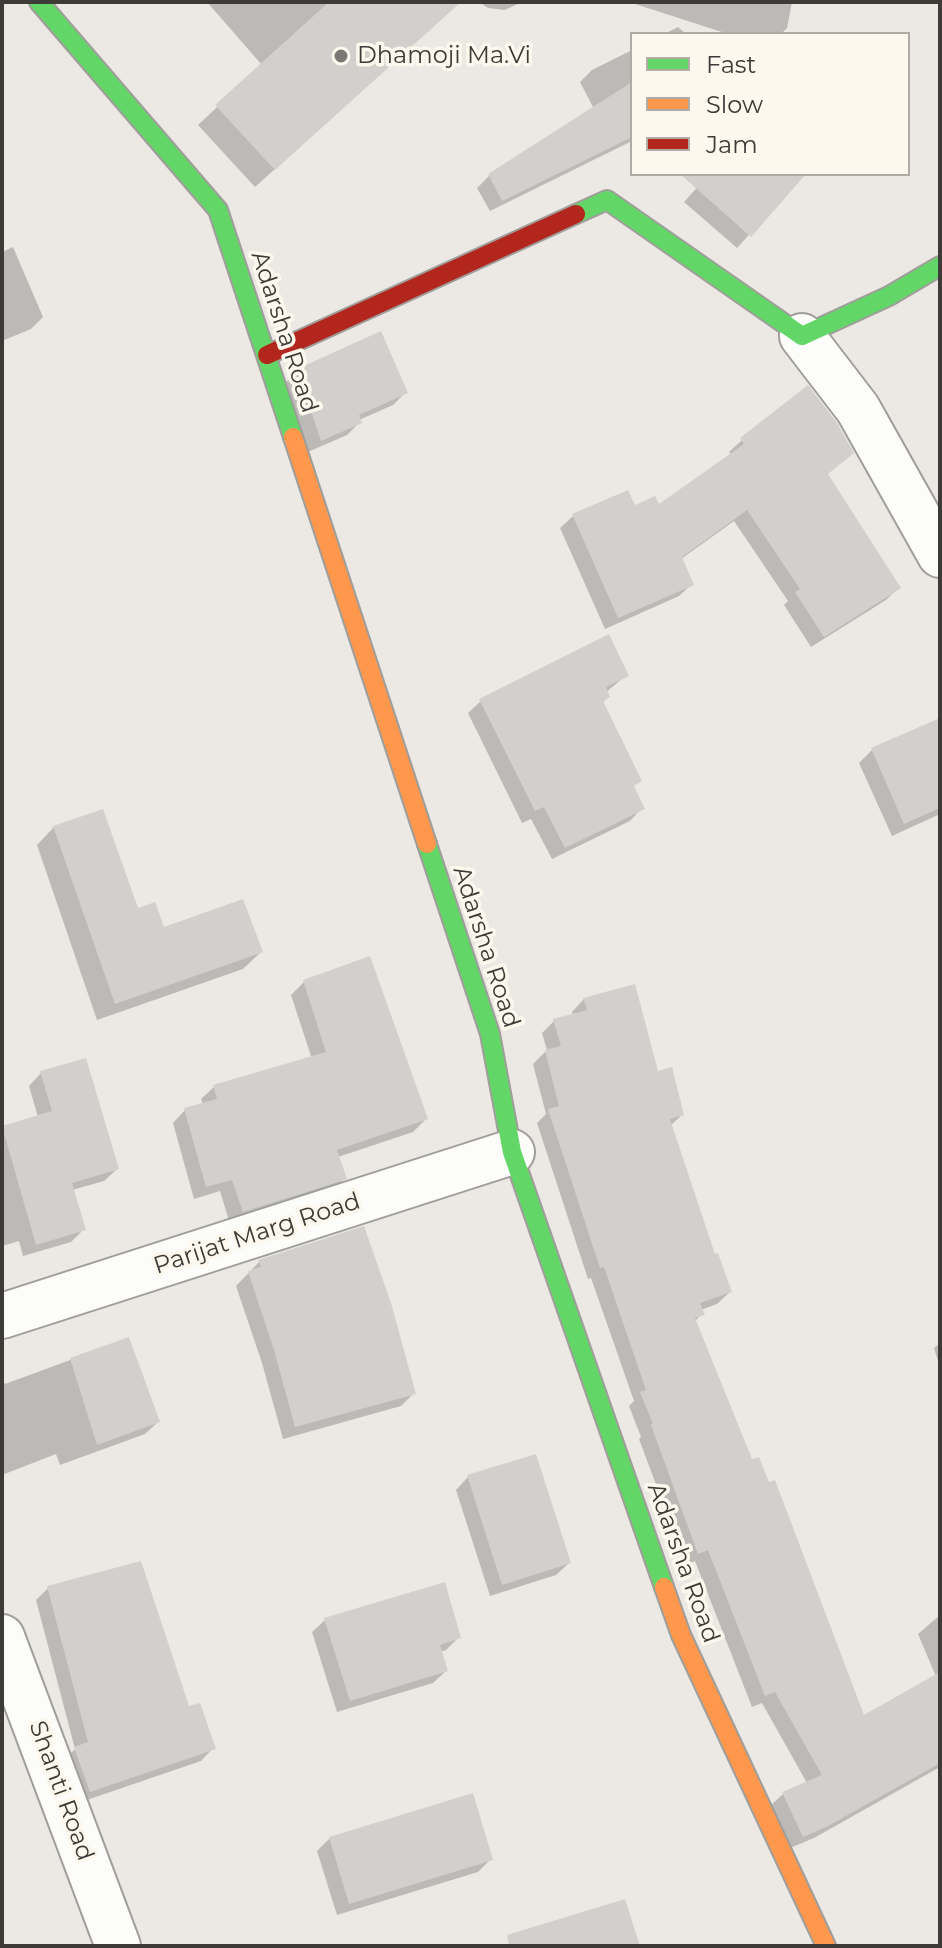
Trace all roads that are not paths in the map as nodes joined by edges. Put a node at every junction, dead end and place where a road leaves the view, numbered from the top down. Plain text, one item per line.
1 (39, 2) edge
2 (940, 266) edge
3 (802, 336) junction
4 (267, 355) junction
5 (940, 555) edge
6 (512, 1152) junction
7 (2, 1316) edge
8 (2, 1637) edge
9 (118, 1946) edge
10 (826, 1946) edge

1 - 4 main road, Adarsha Road
2 - 3 main road
3 - 4 main road
3 - 5 street
4 - 6 main road, Adarsha Road
6 - 7 street, Parijat Marg Road
6 - 10 main road, Adarsha Road
8 - 9 street, Shanti Road

